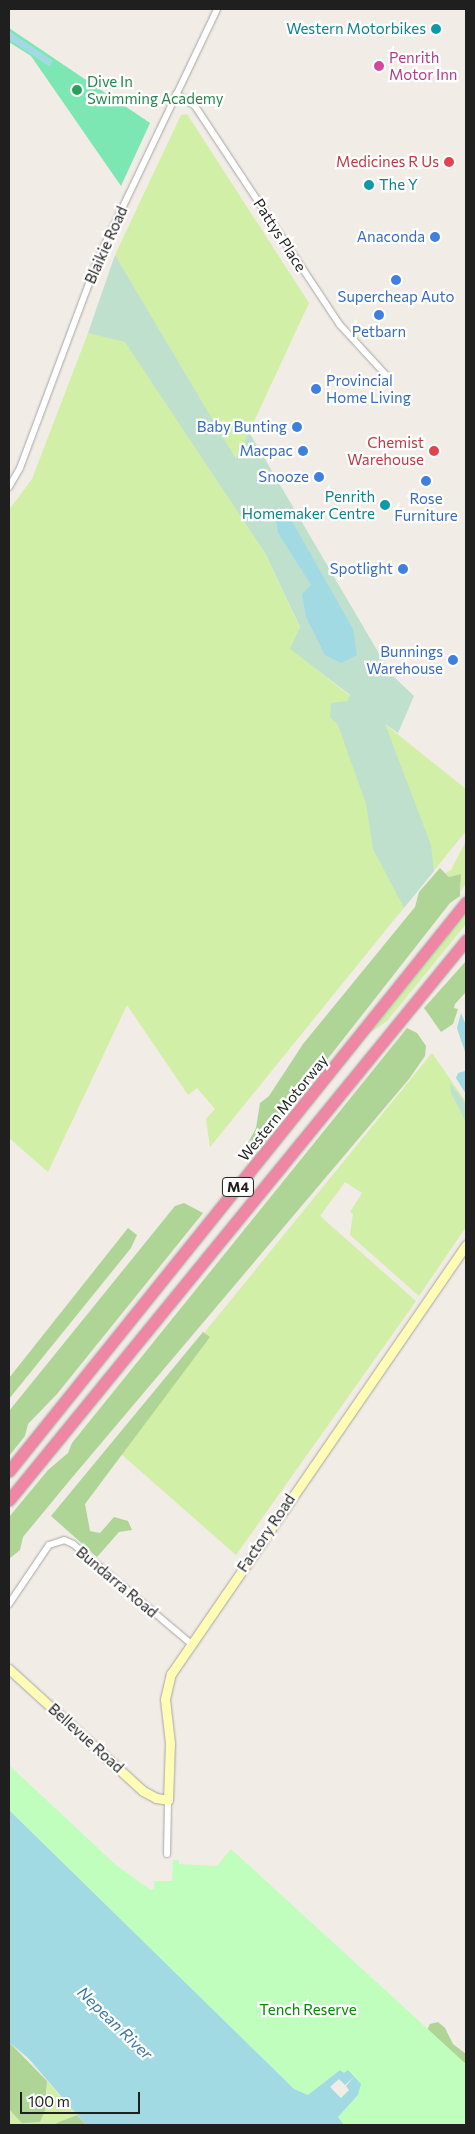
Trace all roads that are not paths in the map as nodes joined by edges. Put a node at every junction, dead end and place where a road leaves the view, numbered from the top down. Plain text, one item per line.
1 (217, 9) edge
2 (176, 94) junction
3 (386, 375) dead end
4 (9, 487) edge
5 (466, 902) edge
6 (466, 940) edge
7 (466, 1245) edge
8 (9, 1471) edge
9 (9, 1500) edge
10 (9, 1604) edge
11 (190, 1643) junction
12 (9, 1669) edge
13 (168, 1800) junction
14 (167, 1854) dead end

1 - 2 street, Blaikie Road
2 - 3 street, Pattys Place
2 - 4 street, Blaikie Road
5 - 8 highway, Western Motorway / M4
6 - 9 highway, M4
7 - 11 street, Factory Road
10 - 11 street, Bundarra Road
11 - 13 street, Factory Road
12 - 13 street, Bellevue Road
13 - 14 street, Factory Road

